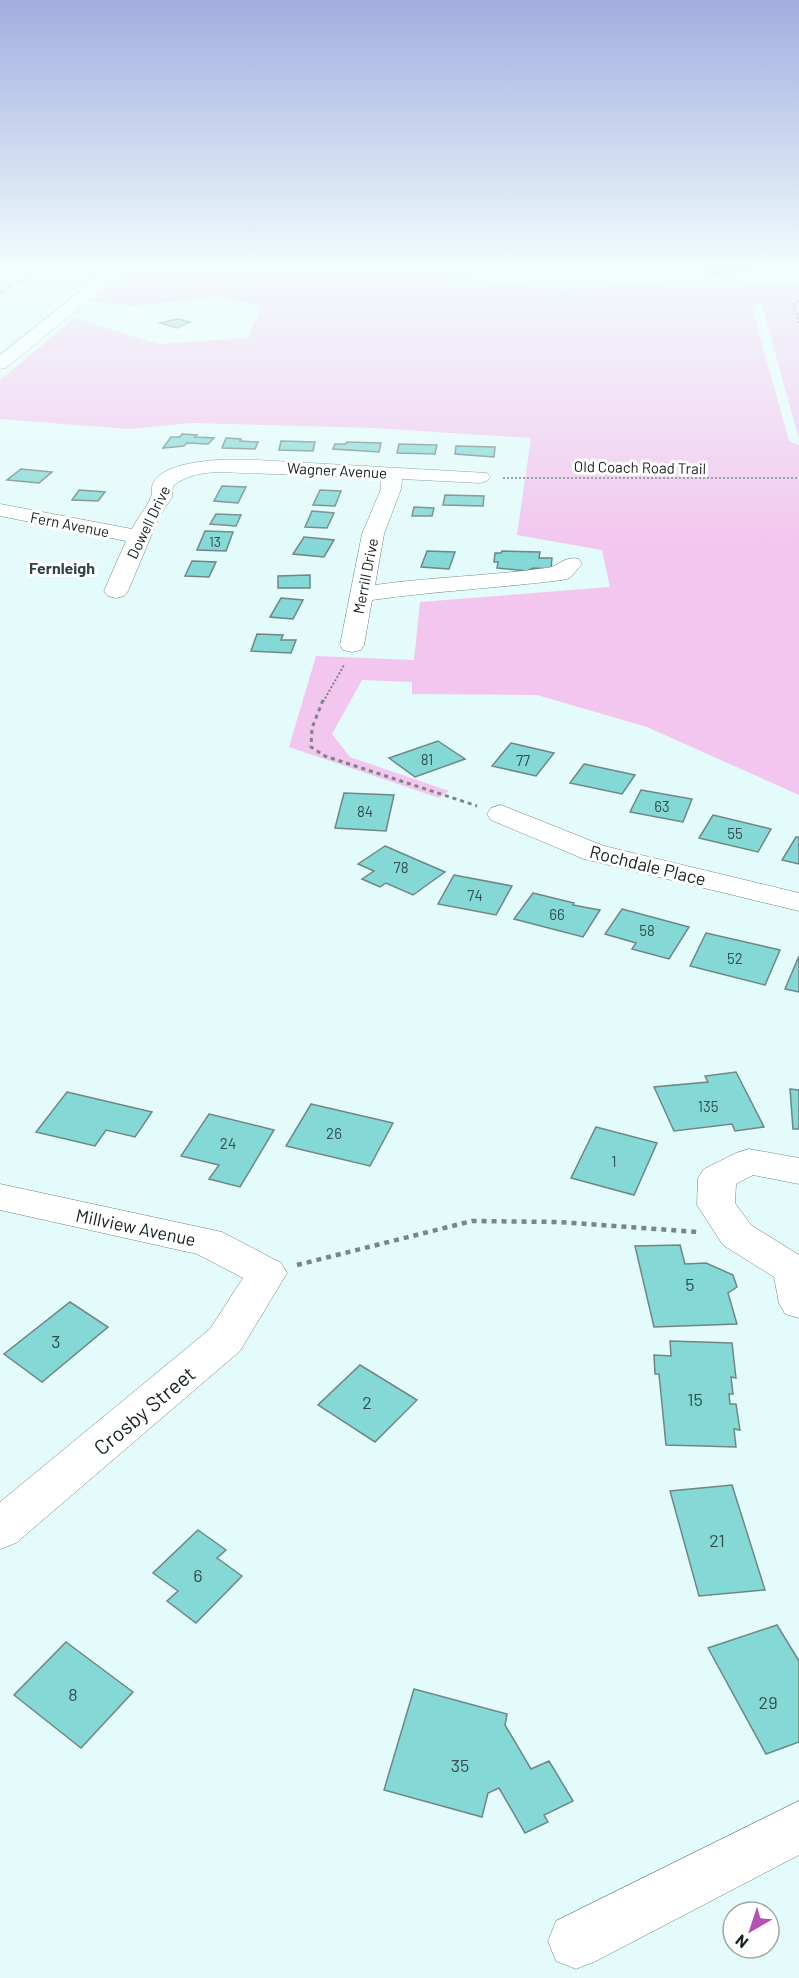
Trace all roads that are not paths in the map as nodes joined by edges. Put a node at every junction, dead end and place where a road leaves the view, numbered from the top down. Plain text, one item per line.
1 (194, 468) joint
2 (392, 473) junction
3 (480, 477) road end
4 (0, 510) edge
5 (140, 537) junction
6 (571, 564) dead end
7 (116, 591) dead end
8 (362, 594) junction
9 (352, 645) road end
10 (501, 814) road end
11 (799, 902) edge
12 (799, 1171) edge
13 (0, 1197) edge
14 (267, 1273) joint
15 (797, 1274) edge
16 (0, 1529) edge
17 (799, 1827) edge
18 (576, 1941) dead end

1 - 2 street, Wagner Avenue
1 - 5 street, Dowell Drive
2 - 3 street, Wagner Avenue
2 - 8 street, Merrill Drive
4 - 5 street, Fern Avenue
5 - 7 street, Dowell Drive
6 - 8 street
8 - 9 street, Merrill Drive
10 - 11 street, Rochdale Place
12 - 15 street
13 - 14 street, Millview Avenue
14 - 16 street, Crosby Street
17 - 18 street

